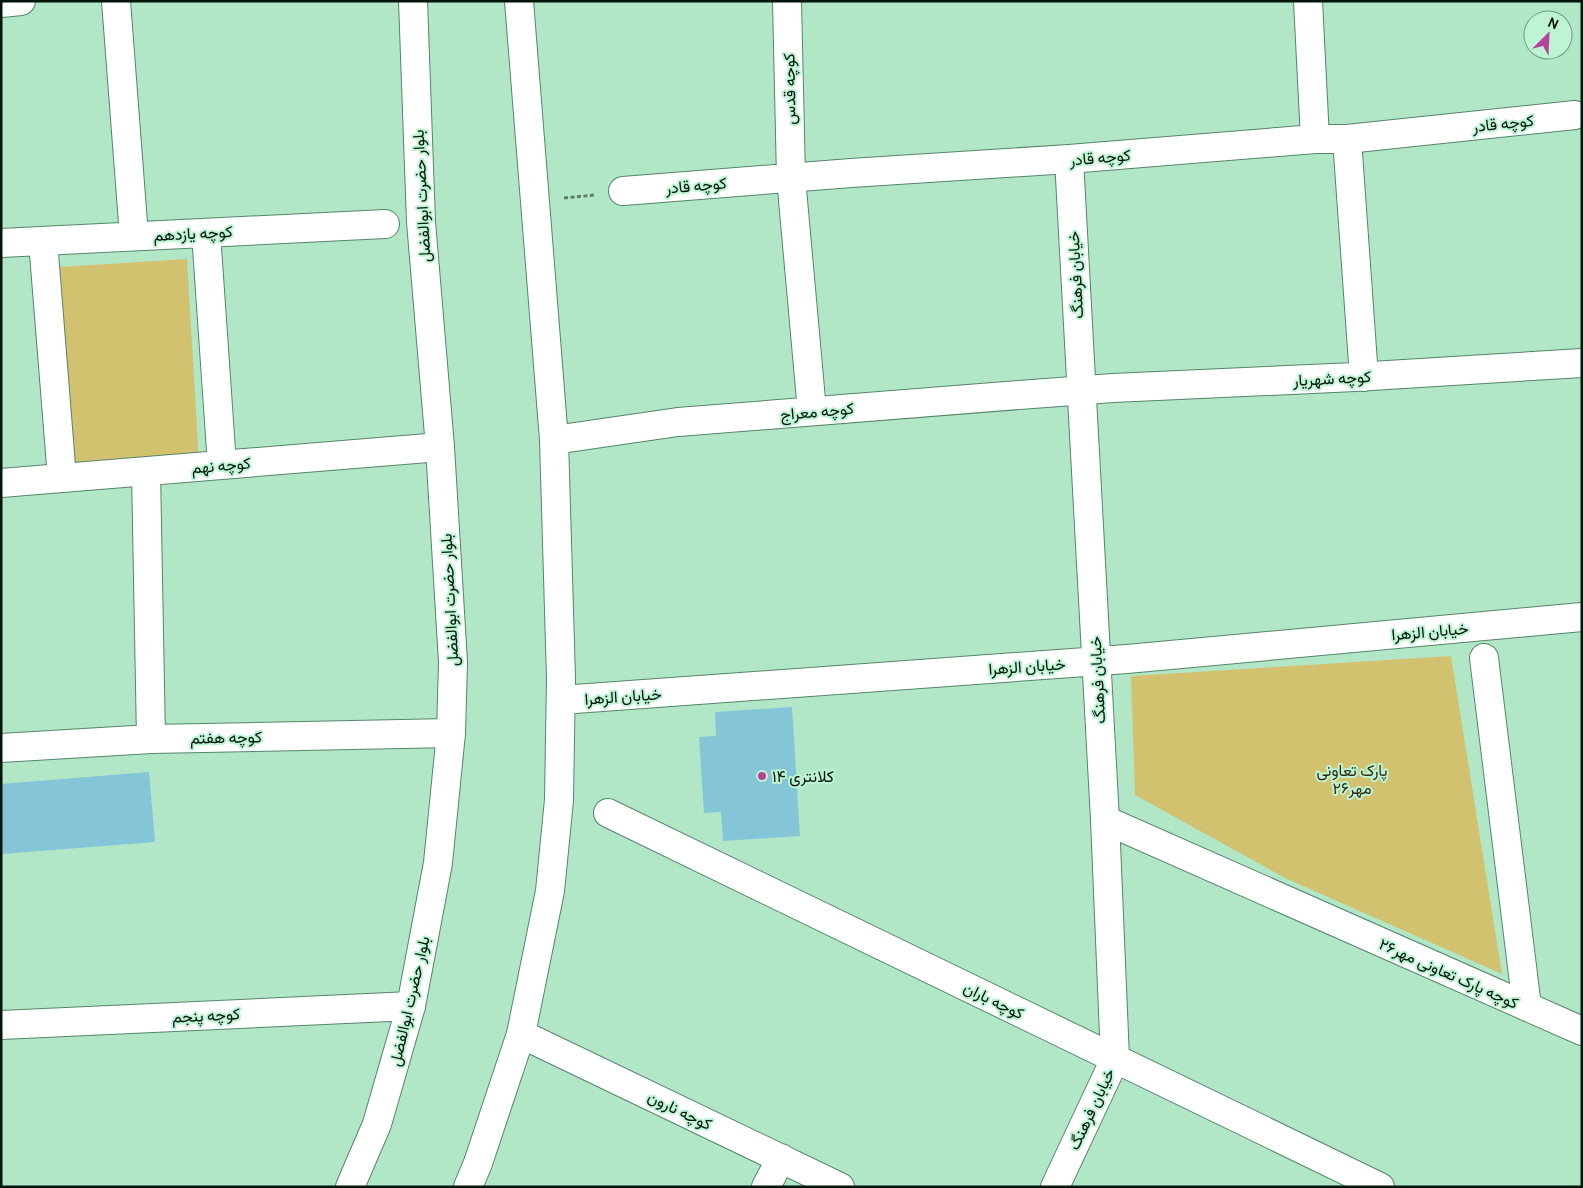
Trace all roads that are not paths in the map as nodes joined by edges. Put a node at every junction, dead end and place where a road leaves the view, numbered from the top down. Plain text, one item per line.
1 (20, 1) edge
2 (116, 1) edge
3 (413, 1) edge
4 (519, 1) edge
5 (787, 1) edge
6 (1308, 1) edge
7 (1, 3) edge
8 (1576, 115) dead end
9 (1315, 139) junction
10 (1347, 139) junction
11 (1069, 159) junction
12 (790, 178) junction
13 (623, 191) road end
14 (385, 224) dead end
15 (206, 233) junction
16 (134, 236) junction
17 (43, 241) junction
18 (1, 243) edge
19 (1582, 362) edge
20 (1364, 377) junction
21 (1081, 391) junction
22 (812, 411) junction
23 (554, 440) junction
24 (440, 447) junction
25 (222, 465) junction
26 (146, 471) junction
27 (62, 478) junction
28 (1, 483) edge
29 (1582, 617) edge
30 (1484, 658) dead end
31 (1096, 662) junction
32 (561, 700) junction
33 (452, 733) junction
34 (151, 739) junction
35 (1, 748) edge
36 (608, 813) dead end
37 (1105, 820) junction
38 (411, 1006) junction
39 (1527, 1007) junction
40 (1, 1024) edge
41 (1582, 1031) edge
42 (520, 1034) junction
43 (1115, 1059) junction
44 (781, 1158) junction
45 (350, 1187) edge
46 (468, 1187) edge
47 (766, 1187) edge
48 (840, 1187) edge
49 (1054, 1187) edge
50 (1380, 1187) edge

1 - 7 street
2 - 16 street
3 - 24 street, بلوار حضرت ابوالفضل
4 - 23 street
5 - 12 street, کوچه قدس
6 - 9 street
8 - 10 street, کوچه قادر
9 - 10 street, کوچه قادر
9 - 11 street, کوچه قادر
10 - 20 street
11 - 12 street, کوچه قادر
11 - 21 street, خیابان فرهنگ
12 - 13 street, کوچه قادر
12 - 22 street, کوچه قدس
14 - 15 street, کوچه یازدهم
15 - 16 street, کوچه یازدهم
15 - 25 street
16 - 17 street, کوچه یازدهم
17 - 18 street, کوچه یازدهم
17 - 27 street
19 - 20 street, کوچه شهریار
20 - 21 street, کوچه شهریار
21 - 22 street, کوچه معراج
21 - 31 street, خیابان فرهنگ
22 - 23 street, کوچه معراج
23 - 32 street
24 - 25 street, کوچه نهم
24 - 33 street, بلوار حضرت ابوالفضل
25 - 26 street, کوچه نهم
26 - 27 street, کوچه نهم
26 - 34 street
27 - 28 street, کوچه نهم
29 - 31 street, خیابان الزهرا
30 - 39 street, کوچه پارک تعاونی مهر۲۶
31 - 32 street, خیابان الزهرا
31 - 37 street, خیابان فرهنگ
32 - 42 street
33 - 34 street, کوچه هفتم
33 - 38 street, بلوار حضرت ابوالفضل
34 - 35 street, کوچه هفتم
36 - 43 street, کوچه باران
37 - 39 street, کوچه پارک تعاونی مهر۲۶
37 - 43 street, خیابان فرهنگ
38 - 40 street, کوچه پنجم
38 - 45 street, بلوار حضرت ابوالفضل
39 - 41 street
42 - 44 street, کوچه نارون
42 - 46 street
43 - 49 street, خیابان فرهنگ
43 - 50 street, کوچه باران
44 - 47 street
44 - 48 street, کوچه نارون

